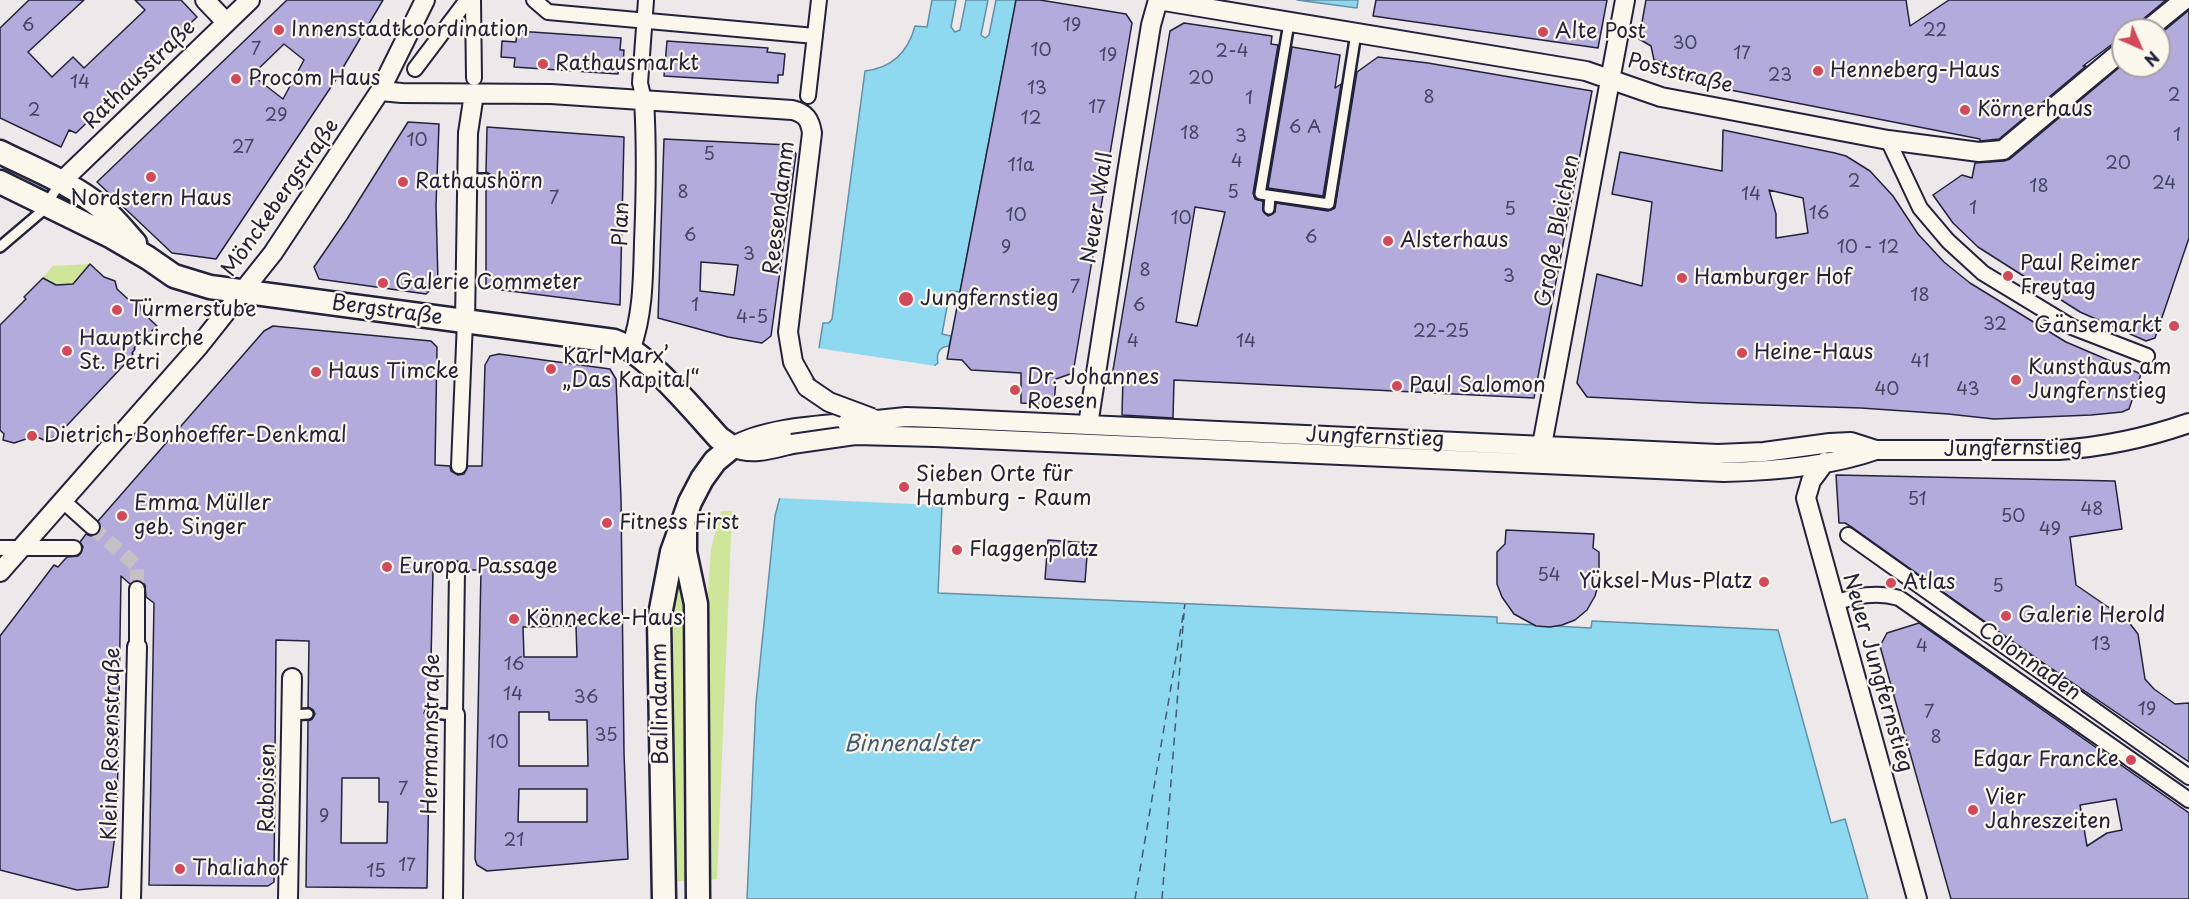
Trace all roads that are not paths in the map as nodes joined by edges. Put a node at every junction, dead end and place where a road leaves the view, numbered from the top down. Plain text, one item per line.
1 (205, 0) edge
2 (250, 0) edge
3 (425, 0) edge
4 (466, 0) edge
5 (473, 0) edge
6 (534, 0) edge
7 (646, 0) edge
8 (819, 0) edge
9 (1158, 0) edge
10 (1625, 0) edge
11 (2184, 0) edge
12 (2162, 18) edge
13 (645, 20) junction
14 (226, 22) junction
15 (1289, 23) junction
16 (1356, 33) junction
17 (815, 36) junction
18 (2111, 60) edge
19 (415, 69) dead end
20 (1610, 80) junction
21 (474, 86) junction
22 (380, 91) junction
23 (808, 96) dead end
24 (644, 100) junction
25 (1888, 140) junction
26 (0, 152) edge
27 (467, 179) junction
28 (486, 179) dead end
29 (0, 182) edge
30 (61, 182) junction
31 (1270, 196) junction
32 (48, 204) junction
33 (1269, 209) dead end
34 (0, 247) edge
35 (148, 258) junction
36 (244, 291) junction
37 (465, 321) junction
38 (631, 348) junction
39 (2148, 356) dead end
40 (877, 420) junction
41 (2189, 423) edge
42 (1088, 425) junction
43 (935, 427) junction
44 (794, 436) junction
45 (725, 442) junction
46 (1542, 445) junction
47 (1875, 450) junction
48 (1825, 462) junction
49 (1525, 463) junction
50 (459, 466) dead end
51 (62, 500) junction
52 (686, 513) junction
53 (92, 527) tunnel mouth
54 (1848, 535) dead end
55 (0, 548) edge
56 (20, 548) junction
57 (74, 548) dead end
58 (457, 570) dead end
59 (0, 572) edge
60 (137, 589) tunnel mouth
61 (1834, 603) junction
62 (137, 647) joint
63 (292, 678) dead end
64 (430, 713) dead end
65 (455, 715) junction
66 (2122, 723) junction
67 (2108, 742) junction
68 (2189, 777) edge
69 (2189, 800) edge
70 (131, 899) edge
71 (288, 899) edge
72 (453, 899) edge
73 (664, 899) edge
74 (698, 899) edge
75 (1917, 899) edge

1 - 14 street
2 - 14 street, Rathausstraße
3 - 22 street
4 - 19 street
5 - 21 street
6 - 13 street
7 - 13 street
8 - 17 street
9 - 15 street, Poststraße
9 - 42 street, Neuer Wall
10 - 20 street, Große Bleichen
11 - 12 street
13 - 17 street
13 - 24 street
14 - 30 street, Rathausstraße
15 - 16 street, Poststraße
15 - 31 lane
16 - 20 street, Poststraße
16 - 31 lane
17 - 23 street
18 - 25 street, Poststraße
20 - 25 street, Poststraße
20 - 46 street, Große Bleichen
21 - 22 street
21 - 24 street
21 - 27 street
22 - 36 street, Mönckebergstraße
24 - 38 street, Plan
24 - 40 street, Reesendamm, bridge
25 - 39 street
26 - 30 street, Bergstraße
27 - 28 lane
27 - 37 street
29 - 32 street, Bergstraße
30 - 32 lane
30 - 35 street, Bergstraße
31 - 33 lane
32 - 34 lane
32 - 35 street, Bergstraße
35 - 36 street, Bergstraße
36 - 37 street, Bergstraße
36 - 51 street, Mönckebergstraße
37 - 38 street, Bergstraße
37 - 50 street
38 - 45 street
40 - 43 street, Jungfernstieg, bridge
40 - 44 street, Jungfernstieg, bridge
41 - 47 street, Jungfernstieg
42 - 43 street, Jungfernstieg
42 - 46 street, Jungfernstieg
43 - 44 street, Jungfernstieg, bridge
43 - 49 street, Jungfernstieg
44 - 45 street, Jungfernstieg
45 - 52 street, Ballindamm
46 - 47 street, Jungfernstieg
46 - 49 street
47 - 48 street, Jungfernstieg
48 - 49 street, Jungfernstieg
48 - 61 street, Neuer Jungfernstieg
51 - 53 street
51 - 56 street, Mönckebergstraße
52 - 73 street, Ballindamm
52 - 74 street, Ballindamm
54 - 66 street, Colonnaden
55 - 56 street
56 - 57 street
56 - 59 street, Mönckebergstraße
58 - 65 street, Hermannstraße
60 - 62 street, Kleine Rosenstraße
61 - 67 street, Colonnaden
61 - 75 street, Neuer Jungfernstieg
62 - 70 street, Kleine Rosenstraße
63 - 71 street, Raboisen
64 - 65 lane
65 - 72 street, Hermannstraße
66 - 67 street
66 - 68 street, Colonnaden
67 - 69 street, Colonnaden

